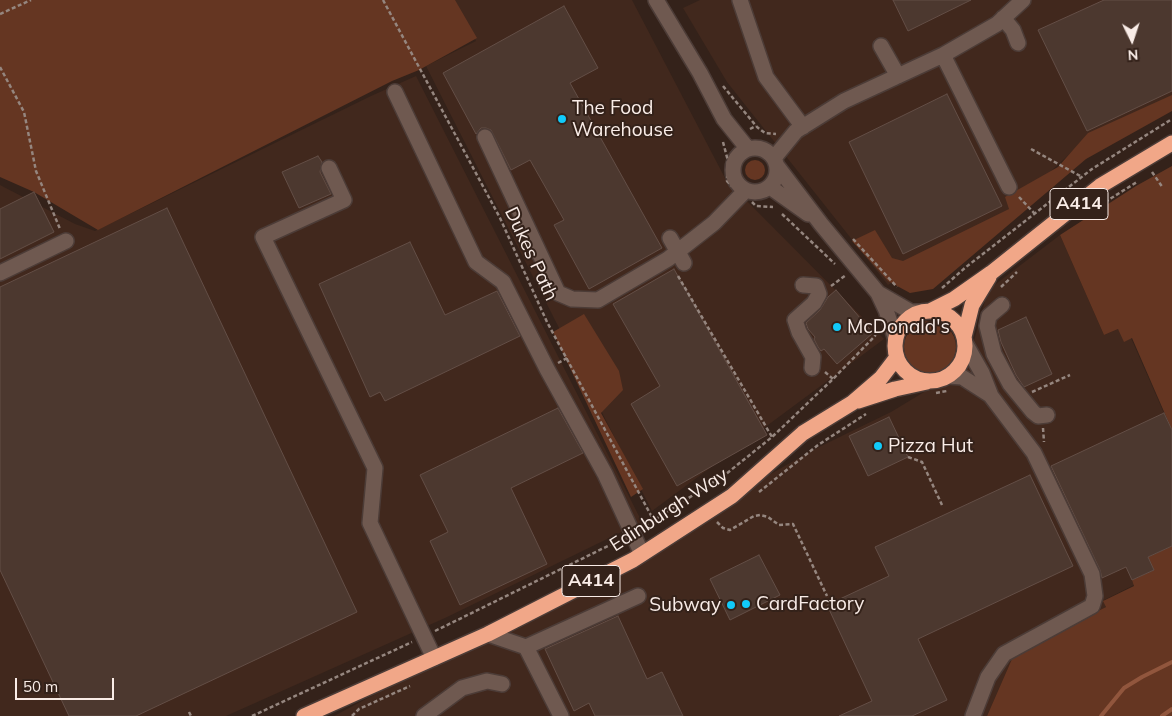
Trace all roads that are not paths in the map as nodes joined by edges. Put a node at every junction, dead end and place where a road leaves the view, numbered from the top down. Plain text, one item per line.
1 (656, 0) edge
2 (740, 0) edge
3 (1023, 0) edge
4 (1003, 18) junction
5 (1018, 43) dead end
6 (881, 46) dead end
7 (943, 55) junction
8 (898, 76) junction
9 (395, 92) dead end
10 (724, 119) junction
11 (803, 127) junction
12 (485, 137) dead end
13 (1172, 143) edge
14 (748, 149) junction
15 (735, 160) junction
16 (776, 162) junction
17 (329, 168) dead end
18 (770, 187) junction
19 (1009, 187) road end
20 (743, 193) junction
21 (821, 224) junction
22 (670, 238) dead end
23 (66, 241) road end
24 (677, 258) junction
25 (0, 272) edge
26 (992, 273) junction
27 (803, 285) dead end
28 (878, 293) junction
29 (1002, 305) dead end
30 (927, 311) junction
31 (896, 340) junction
32 (964, 340) junction
33 (897, 357) junction
34 (812, 368) dead end
35 (949, 383) junction
36 (932, 387) junction
37 (991, 396) junction
38 (852, 403) junction
39 (1044, 416) road end
40 (642, 554) junction
41 (638, 596) dead end
42 (488, 634) junction
43 (526, 647) junction
44 (434, 658) junction
45 (502, 684) dead end
46 (304, 716) edge
47 (424, 716) edge
48 (561, 716) edge
49 (973, 716) edge

1 - 10 street
2 - 11 street
3 - 4 street
4 - 5 street
4 - 7 street
6 - 8 street
7 - 8 street
7 - 19 street
8 - 11 street
9 - 40 street
10 - 14 street
10 - 15 street
11 - 16 street
12 - 24 street
13 - 26 highway, A414
14 - 15 street
14 - 16 street
15 - 20 street
16 - 18 street
16 - 21 street
17 - 44 street
18 - 20 street
18 - 21 street
20 - 24 street
21 - 28 street
22 - 24 street
23 - 25 street
26 - 30 highway, A414
26 - 32 highway, A414
27 - 34 street
28 - 30 street
28 - 31 street
29 - 39 street
30 - 31 highway
30 - 32 highway
31 - 33 highway
32 - 35 highway
32 - 37 street
33 - 36 highway
33 - 38 highway, Edinburgh Way / A414
35 - 36 highway, Edinburgh Way
35 - 37 street
36 - 38 highway, Edinburgh Way / A414
37 - 49 street
38 - 40 highway, Edinburgh Way / A414
40 - 42 highway, Edinburgh Way / A414
41 - 43 street
42 - 43 street
42 - 44 highway, Edinburgh Way / A414
43 - 48 street
44 - 46 highway, Edinburgh Way / A414
45 - 47 street

